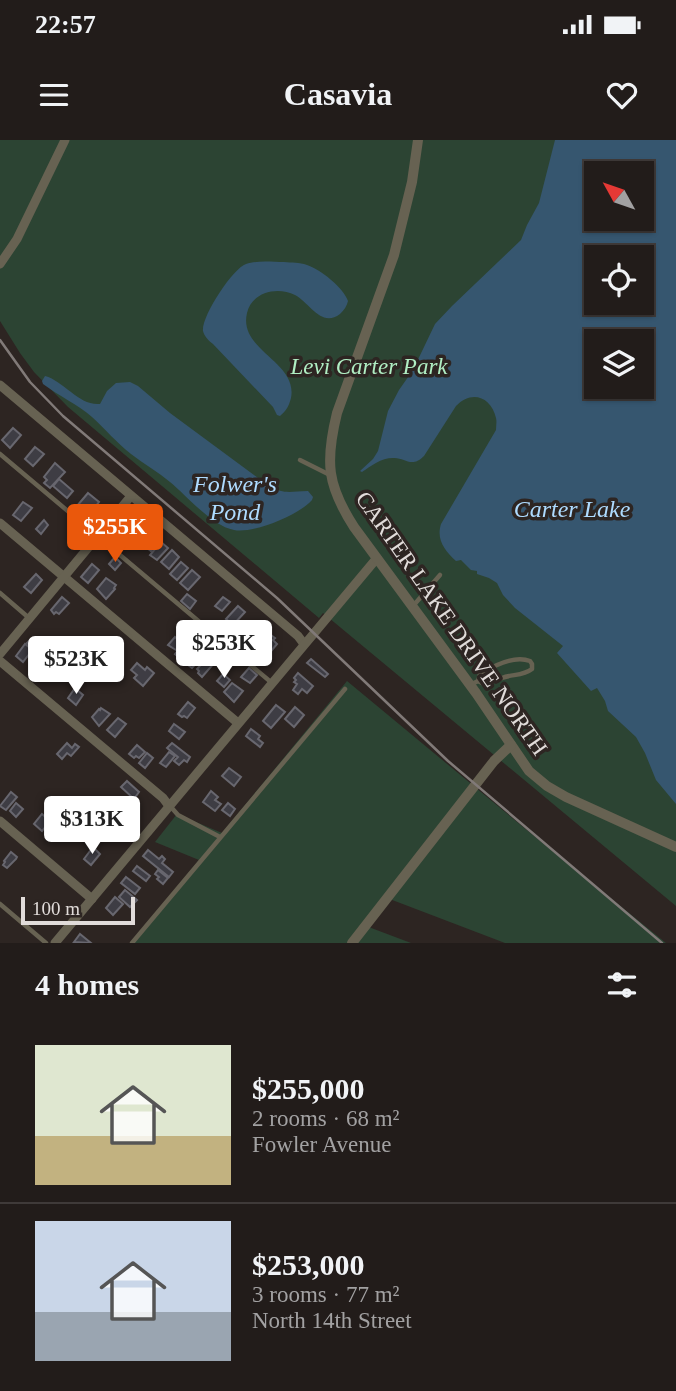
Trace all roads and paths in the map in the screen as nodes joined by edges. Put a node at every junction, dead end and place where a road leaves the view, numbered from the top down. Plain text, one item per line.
1 (65, 140) edge
2 (418, 140) edge
3 (2, 261) edge
4 (0, 385) edge
5 (0, 454) edge
6 (300, 460) dead end
7 (330, 475) junction
8 (131, 496) junction
9 (0, 523) edge
10 (98, 536) junction
11 (377, 558) junction
12 (440, 575) dead end
13 (64, 577) junction
14 (0, 593) edge
15 (413, 607) junction
16 (30, 618) junction
17 (304, 644) junction
18 (0, 654) edge
19 (0, 661) edge
20 (272, 683) junction
21 (474, 683) junction
22 (345, 689) dead end
23 (238, 723) junction
24 (511, 745) junction
25 (170, 806) junction
26 (0, 821) edge
27 (220, 837) junction
28 (676, 847) edge
29 (92, 899) junction
30 (0, 904) edge
31 (46, 943) edge
32 (55, 943) edge
33 (132, 943) edge
34 (352, 943) edge

1 - 3 street
2 - 7 street, CARTER LAKE DRIVE NORTH
4 - 8 street
5 - 10 lane
6 - 7 lane
7 - 11 street, CARTER LAKE DRIVE NORTH
8 - 10 street
8 - 17 street
9 - 13 street
10 - 13 street
10 - 20 lane
11 - 15 street, CARTER LAKE DRIVE NORTH
11 - 17 street
12 - 15 lane
13 - 16 street
13 - 23 street
14 - 16 lane
15 - 21 street, CARTER LAKE DRIVE NORTH
16 - 18 street
17 - 20 street
19 - 25 street
20 - 23 street
21 - 21 lane
21 - 24 street, CARTER LAKE DRIVE NORTH
22 - 27 lane
23 - 25 street
24 - 28 street, CARTER LAKE DRIVE NORTH
24 - 34 street
25 - 27 lane
25 - 29 street
26 - 29 street
27 - 33 lane
29 - 32 street
30 - 31 lane

